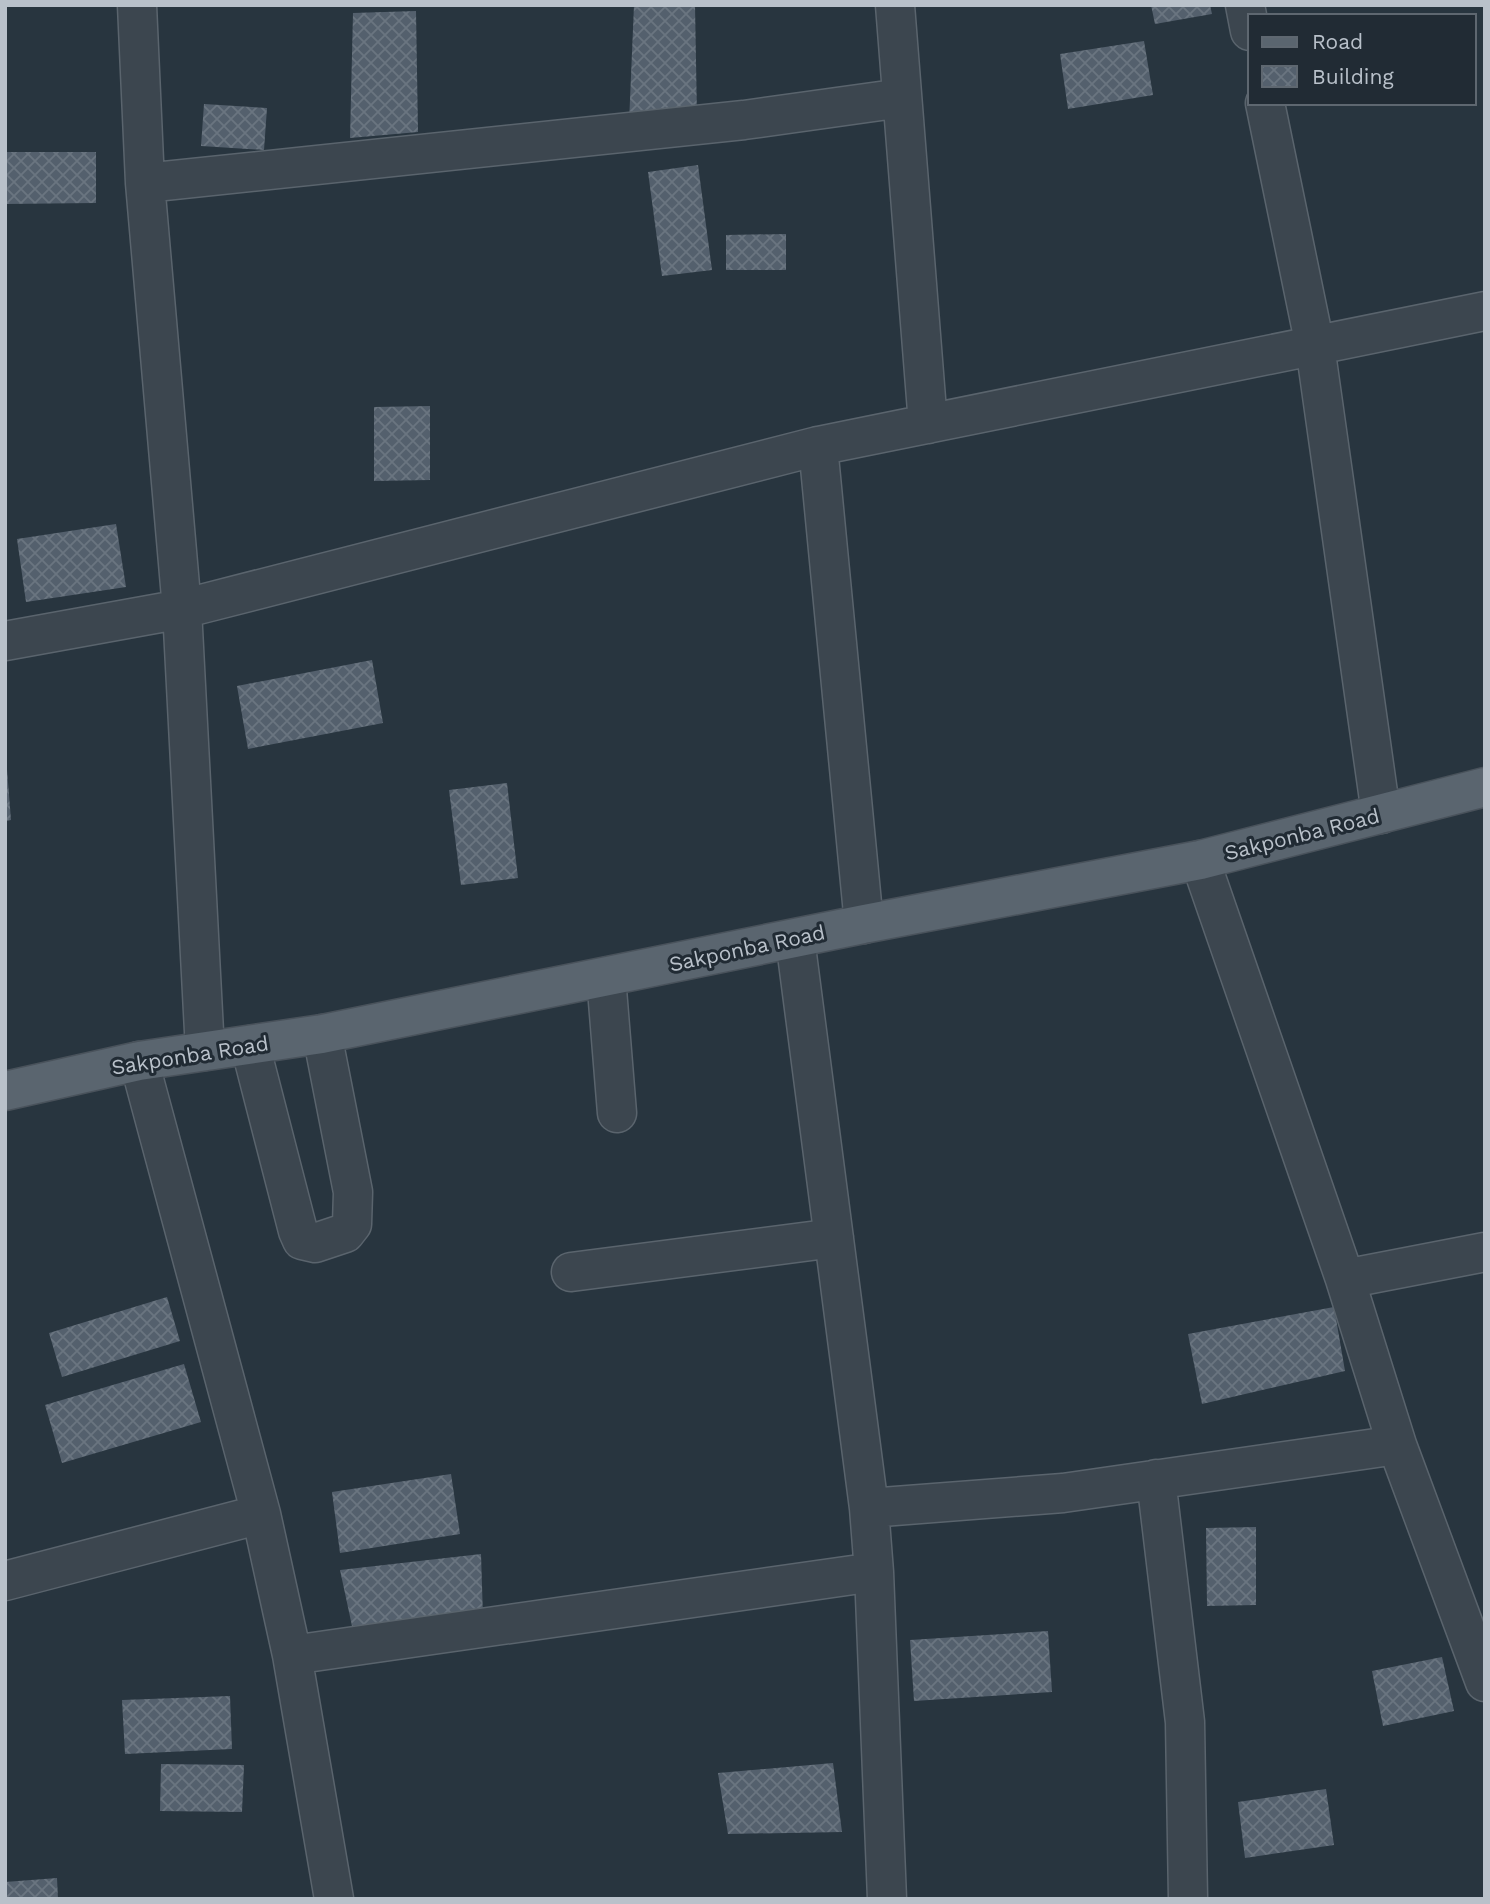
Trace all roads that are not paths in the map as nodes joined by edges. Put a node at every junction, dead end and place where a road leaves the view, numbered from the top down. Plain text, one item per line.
1 (136, 5) edge
2 (895, 5) edge
3 (902, 98) junction
4 (1265, 105) edge
5 (145, 183) junction
6 (1485, 311) edge
7 (1315, 346) junction
8 (928, 424) junction
9 (818, 446) junction
10 (181, 608) junction
11 (5, 641) edge
12 (1485, 787) edge
13 (1381, 814) junction
14 (1200, 860) junction
15 (864, 924) junction
16 (796, 939) junction
17 (606, 977) junction
18 (322, 1034) junction
19 (250, 1045) junction
20 (205, 1051) junction
21 (139, 1061) junction
22 (5, 1091) edge
23 (617, 1113) dead end
24 (834, 1238) junction
25 (1485, 1252) edge
26 (570, 1272) dead end
27 (1345, 1279) junction
28 (1397, 1446) junction
29 (1156, 1479) junction
30 (869, 1508) junction
31 (261, 1514) junction
32 (874, 1572) junction
33 (5, 1581) edge
34 (292, 1655) junction
35 (1485, 1682) edge
36 (334, 1899) edge
37 (887, 1899) edge
38 (1188, 1899) edge

1 - 5 street
2 - 3 street
3 - 5 street
3 - 8 street
4 - 7 street
5 - 10 street
6 - 7 street
7 - 8 street
7 - 13 street
8 - 9 street
9 - 10 street
9 - 15 street
10 - 11 street
10 - 20 street
12 - 13 main road, Sakponba Road
13 - 14 main road, Sakponba Road
14 - 15 main road, Sakponba Road
14 - 27 street
15 - 16 main road, Sakponba Road
16 - 17 main road, Sakponba Road
16 - 24 street
17 - 18 main road, Sakponba Road
17 - 23 street
18 - 19 main road, Sakponba Road
18 - 19 street
19 - 20 main road, Sakponba Road
20 - 21 main road, Sakponba Road
21 - 22 main road, Sakponba Road
21 - 31 street
24 - 26 street
24 - 30 street
25 - 27 street
27 - 28 street
28 - 29 street
28 - 35 street
29 - 30 street
29 - 38 street
30 - 32 street
31 - 33 street
31 - 34 street
32 - 34 street
32 - 37 street
34 - 36 street

